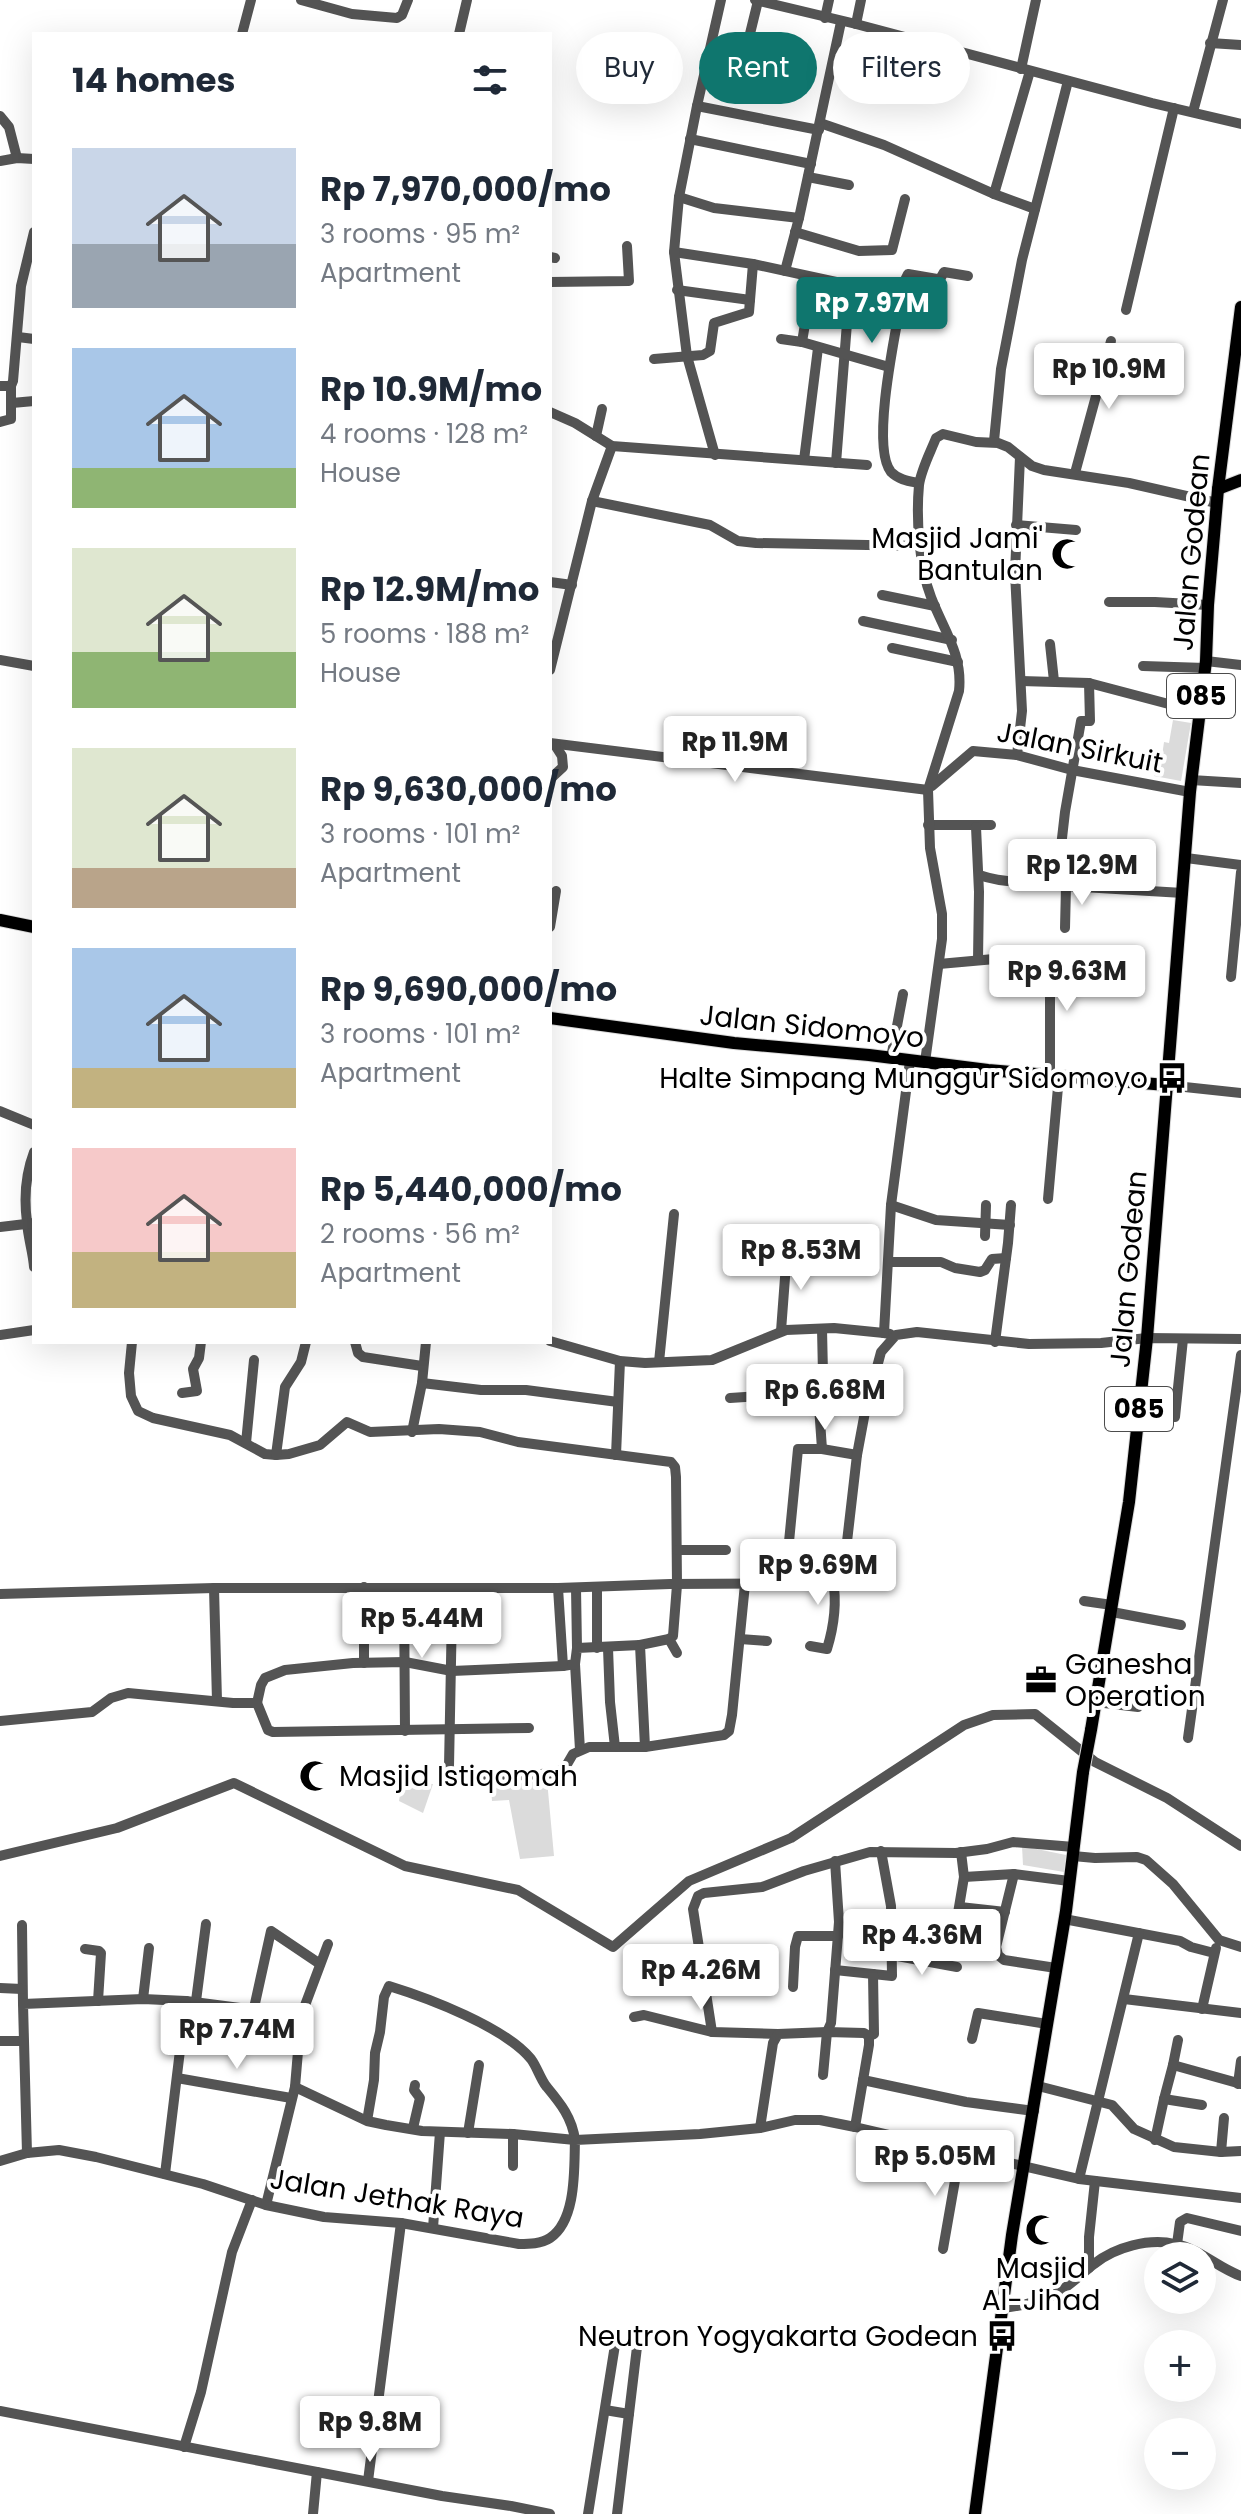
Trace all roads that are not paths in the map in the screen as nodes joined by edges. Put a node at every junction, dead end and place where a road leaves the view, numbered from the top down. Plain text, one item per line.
1 (251, 0) edge
2 (301, 0) edge
3 (408, 0) edge
4 (467, 0) edge
5 (721, 0) edge
6 (756, 0) edge
7 (829, 0) edge
8 (861, 0) edge
9 (1036, 0) edge
10 (1223, 0) edge
11 (825, 18) junction
12 (841, 22) junction
13 (856, 24) junction
14 (243, 32) edge
15 (459, 32) edge
16 (749, 32) edge
17 (1210, 43) junction
18 (1241, 45) edge
19 (1025, 70) junction
20 (1068, 81) junction
21 (697, 106) junction
22 (1174, 108) junction
23 (1193, 112) junction
24 (0, 116) edge
25 (1241, 124) edge
26 (819, 127) junction
27 (690, 139) junction
28 (17, 158) junction
29 (32, 159) edge
30 (0, 161) edge
31 (811, 164) junction
32 (808, 177) junction
33 (849, 185) dead end
34 (994, 194) junction
35 (679, 197) junction
36 (905, 199) dead end
37 (1035, 209) junction
38 (799, 218) junction
39 (795, 232) junction
40 (32, 240) edge
41 (627, 246) dead end
42 (674, 252) junction
43 (753, 264) junction
44 (785, 271) junction
45 (968, 276) dead end
46 (552, 282) edge
47 (677, 290) junction
48 (750, 300) junction
49 (1241, 307) edge
50 (1126, 310) dead end
51 (807, 312) dead end
52 (18, 337) junction
53 (32, 339) edge
54 (781, 339) dead end
55 (1111, 341) dead end
56 (802, 342) junction
57 (818, 348) junction
58 (846, 354) junction
59 (687, 356) junction
60 (654, 359) dead end
61 (889, 367) junction
62 (5, 386) edge
63 (32, 401) edge
64 (12, 403) junction
65 (602, 409) dead end
66 (552, 413) edge
67 (0, 422) edge
68 (596, 436) junction
69 (994, 441) junction
70 (612, 446) junction
71 (715, 455) junction
72 (1020, 457) junction
73 (804, 460) junction
74 (836, 463) junction
75 (867, 465) dead end
76 (1075, 473) junction
77 (1241, 480) edge
78 (919, 483) junction
79 (1218, 489) junction
80 (592, 501) junction
81 (1217, 503) junction
82 (1016, 525) junction
83 (1076, 530) dead end
84 (920, 546) junction
85 (552, 582) edge
86 (572, 585) junction
87 (882, 595) dead end
88 (1109, 602) dead end
89 (1208, 605) junction
90 (935, 606) junction
91 (863, 621) dead end
92 (952, 640) junction
93 (1050, 644) dead end
94 (892, 648) dead end
95 (552, 656) edge
96 (0, 660) edge
97 (958, 662) junction
98 (1205, 665) junction
99 (1241, 665) edge
100 (32, 666) edge
101 (1143, 666) dead end
102 (1021, 681) junction
103 (1054, 681) junction
104 (1089, 683) junction
105 (1199, 712) junction
106 (552, 744) edge
107 (1017, 755) junction
108 (1072, 770) junction
109 (552, 777) edge
110 (1241, 783) edge
111 (1191, 786) junction
112 (928, 790) junction
113 (928, 825) junction
114 (991, 825) dead end
115 (976, 827) junction
116 (1186, 858) junction
117 (1241, 865) edge
118 (1241, 872) edge
119 (979, 875) junction
120 (1062, 882) junction
121 (556, 891) dead end
122 (1183, 893) junction
123 (552, 915) edge
124 (0, 920) edge
125 (32, 927) edge
126 (1065, 928) dead end
127 (978, 960) junction
128 (939, 964) junction
129 (1231, 977) dead end
130 (903, 994) dead end
131 (552, 1018) edge
132 (891, 1058) junction
133 (910, 1061) junction
134 (925, 1062) junction
135 (1054, 1076) junction
136 (1166, 1085) junction
137 (1241, 1093) edge
138 (0, 1111) edge
139 (32, 1124) edge
140 (32, 1157) edge
141 (1048, 1199) dead end
142 (891, 1205) junction
143 (986, 1205) dead end
144 (1011, 1205) dead end
145 (674, 1214) dead end
146 (30, 1223) edge
147 (986, 1223) junction
148 (1010, 1225) junction
149 (0, 1227) edge
150 (985, 1236) dead end
151 (32, 1245) edge
152 (787, 1251) dead end
153 (1006, 1258) junction
154 (888, 1262) junction
155 (822, 1329) junction
156 (32, 1331) edge
157 (781, 1331) junction
158 (890, 1334) junction
159 (0, 1335) edge
160 (1147, 1338) junction
161 (1183, 1339) junction
162 (1241, 1339) edge
163 (552, 1342) edge
164 (995, 1342) junction
165 (132, 1344) edge
166 (201, 1344) edge
167 (306, 1344) edge
168 (356, 1344) edge
169 (426, 1344) edge
170 (1241, 1355) edge
171 (254, 1360) dead end
172 (620, 1361) junction
173 (659, 1362) junction
174 (422, 1374) junction
175 (818, 1392) junction
176 (182, 1393) dead end
177 (730, 1398) dead end
178 (618, 1402) junction
179 (1175, 1417) dead end
180 (412, 1432) junction
181 (246, 1443) junction
182 (822, 1449) junction
183 (276, 1455) junction
184 (616, 1455) junction
185 (857, 1455) junction
186 (677, 1550) junction
187 (726, 1550) dead end
188 (833, 1580) junction
189 (785, 1583) junction
190 (745, 1584) junction
191 (677, 1585) junction
192 (364, 1587) junction
193 (597, 1587) junction
194 (214, 1588) junction
195 (404, 1588) junction
196 (448, 1588) junction
197 (558, 1588) junction
198 (576, 1588) junction
199 (0, 1594) edge
200 (1084, 1601) dead end
201 (1112, 1609) junction
202 (1181, 1625) dead end
203 (669, 1639) junction
204 (740, 1639) junction
205 (767, 1641) dead end
206 (640, 1645) junction
207 (810, 1646) dead end
208 (577, 1648) junction
209 (603, 1648) junction
210 (677, 1653) dead end
211 (405, 1662) junction
212 (364, 1663) junction
213 (575, 1664) junction
214 (563, 1666) junction
215 (452, 1671) junction
216 (217, 1701) junction
217 (1096, 1702) junction
218 (257, 1703) junction
219 (1138, 1707) dead end
220 (0, 1721) edge
221 (529, 1728) dead end
222 (405, 1731) junction
223 (448, 1731) junction
224 (1188, 1738) dead end
225 (615, 1747) junction
226 (645, 1747) junction
227 (580, 1750) junction
228 (1241, 1846) edge
229 (881, 1851) junction
230 (961, 1852) junction
231 (1073, 1852) junction
232 (0, 1856) edge
233 (835, 1861) junction
234 (1014, 1874) junction
235 (964, 1877) junction
236 (1069, 1881) junction
237 (960, 1907) junction
238 (1005, 1912) junction
239 (892, 1916) junction
240 (1064, 1919) junction
241 (206, 1924) dead end
242 (22, 1925) dead end
243 (1139, 1933) junction
244 (838, 1936) junction
245 (328, 1944) dead end
246 (1217, 1945) junction
247 (1241, 1947) edge
248 (149, 1948) dead end
249 (85, 1949) dead end
250 (892, 1955) junction
251 (320, 1964) junction
252 (957, 1967) dead end
253 (1056, 1968) junction
254 (835, 1970) junction
255 (873, 1974) junction
256 (793, 1987) dead end
257 (0, 1988) edge
258 (22, 1989) junction
259 (143, 1999) junction
260 (1124, 1999) junction
261 (98, 2001) junction
262 (191, 2001) junction
263 (23, 2004) junction
264 (254, 2008) junction
265 (1202, 2009) junction
266 (1241, 2013) edge
267 (301, 2016) junction
268 (634, 2017) dead end
269 (1047, 2024) junction
270 (712, 2032) junction
271 (827, 2032) junction
272 (778, 2034) junction
273 (869, 2036) junction
274 (972, 2039) dead end
275 (1178, 2040) dead end
276 (0, 2041) edge
277 (22, 2041) junction
278 (1241, 2061) edge
279 (479, 2065) dead end
280 (1173, 2065) junction
281 (823, 2075) dead end
282 (177, 2078) junction
283 (863, 2080) junction
284 (1240, 2084) edge
285 (415, 2085) dead end
286 (1038, 2086) junction
287 (295, 2087) junction
288 (291, 2098) junction
289 (1164, 2099) junction
290 (1098, 2100) junction
291 (1202, 2105) dead end
292 (1034, 2111) junction
293 (1224, 2118) dead end
294 (367, 2121) junction
295 (855, 2127) junction
296 (413, 2128) junction
297 (760, 2128) junction
298 (440, 2132) junction
299 (468, 2133) junction
300 (513, 2134) junction
301 (575, 2140) junction
302 (1155, 2140) junction
303 (1241, 2151) edge
304 (960, 2152) junction
305 (1221, 2152) junction
306 (27, 2153) junction
307 (0, 2161) edge
308 (513, 2166) dead end
309 (1023, 2166) junction
310 (165, 2174) junction
311 (1079, 2179) junction
312 (1095, 2181) junction
313 (1241, 2198) edge
314 (252, 2200) junction
315 (266, 2205) junction
316 (401, 2223) junction
317 (433, 2228) junction
318 (1241, 2231) edge
319 (1177, 2242) edge
320 (1144, 2244) edge
321 (943, 2249) dead end
322 (1216, 2264) edge
323 (1089, 2268) junction
324 (1241, 2276) edge
325 (1002, 2308) junction
326 (615, 2345) dead end
327 (637, 2347) dead end
328 (605, 2410) junction
329 (0, 2411) edge
330 (629, 2414) junction
331 (184, 2447) junction
332 (317, 2472) junction
333 (368, 2481) junction
334 (313, 2514) edge
335 (550, 2514) edge
336 (588, 2514) edge
337 (617, 2514) edge
338 (975, 2514) edge

1 - 14 street
2 - 3 street
4 - 15 street
5 - 21 street
6 - 11 street
6 - 16 street
7 - 11 street
8 - 13 street
9 - 19 street
10 - 17 street
11 - 12 street
12 - 13 street
12 - 26 street
13 - 19 street
17 - 18 street
17 - 23 street
19 - 20 street
19 - 34 street
20 - 22 street
20 - 37 street
21 - 26 street
21 - 27 street
22 - 23 street
22 - 50 street
23 - 25 street
24 - 28 street
26 - 31 street
26 - 34 street
27 - 31 street
27 - 35 street
28 - 29 street
28 - 30 street
31 - 32 street
32 - 33 street
32 - 38 street
34 - 37 street
35 - 38 street
35 - 42 street
36 - 39 street
37 - 69 street
38 - 39 street
39 - 44 street
40 - 52 street
41 - 46 street
42 - 43 street
42 - 47 street
43 - 44 street
43 - 48 street
44 - 58 street
45 - 61 street
47 - 48 street
47 - 59 street
48 - 59 street
49 - 79 main road, Jalan Godean / 085
51 - 56 street
52 - 53 street
52 - 62 street
54 - 56 street
55 - 76 street
56 - 57 street
57 - 58 street
57 - 73 street
58 - 61 street
58 - 74 street
59 - 60 street
59 - 71 street
61 - 78 street
62 - 64 street
63 - 64 street
64 - 67 street
65 - 68 street
66 - 68 street
68 - 70 street
69 - 72 street
69 - 78 street
70 - 71 street
70 - 80 street
71 - 73 street
72 - 76 street
72 - 82 street
73 - 74 street
74 - 75 street
76 - 81 street
77 - 79 main road
78 - 84 street
79 - 81 main road, Jalan Godean / 085
80 - 84 street
80 - 86 street
81 - 89 main road, Jalan Godean / 085
82 - 83 street
82 - 102 street
84 - 90 street
85 - 86 street
86 - 95 street
87 - 90 street
88 - 89 street
89 - 98 main road, Jalan Godean / 085
90 - 92 street
91 - 92 street
92 - 97 street
93 - 103 street
94 - 97 street
96 - 100 street
97 - 112 street
98 - 99 street
98 - 101 street
98 - 105 main road, Jalan Godean / 085
102 - 103 street
102 - 107 street
103 - 104 street
104 - 105 street
104 - 108 street
105 - 111 main road, Jalan Godean / 085
106 - 109 street
106 - 112 street
107 - 108 street, Jalan Sirkuit
107 - 112 street, Jalan Sirkuit
108 - 111 street, Jalan Sirkuit
108 - 120 street
110 - 111 street, Jalan Sirkuit
111 - 116 main road, Jalan Godean / 085
112 - 113 street
113 - 115 street
113 - 128 street
114 - 115 street
115 - 119 street
116 - 117 street
116 - 122 main road, Jalan Godean / 085
118 - 129 street
119 - 120 street
119 - 127 street
120 - 122 street
120 - 126 street
121 - 123 street
122 - 136 main road, Jalan Godean / 085
124 - 125 main road
127 - 128 street
127 - 135 street
128 - 134 street
130 - 132 street
131 - 132 main road, Jalan Sidomoyo
132 - 133 main road, Jalan Sidomoyo
133 - 134 main road, Jalan Sidomoyo
133 - 142 street
134 - 135 main road, Jalan Sidomoyo
135 - 136 main road, Jalan Sidomoyo
135 - 141 street
136 - 137 street
136 - 160 main road, Jalan Godean / 085
138 - 139 street
140 - 146 street
142 - 147 street
142 - 154 street
143 - 147 street
144 - 148 street
145 - 173 street
146 - 149 street
146 - 151 street
147 - 148 street
147 - 150 street
148 - 153 street
152 - 157 street
153 - 154 street
153 - 164 street
154 - 158 street
155 - 157 street
155 - 158 street
155 - 175 street
156 - 159 street
157 - 173 street
158 - 164 street
158 - 185 street
160 - 161 street
160 - 164 street
160 - 201 main road, Jalan Godean / 085
161 - 162 street
161 - 179 street
163 - 172 street
165 - 181 street
166 - 176 street
167 - 183 street
168 - 174 street
169 - 174 street
170 - 224 street
171 - 181 street
172 - 173 street
172 - 178 street
174 - 178 street
174 - 180 street
175 - 177 street
175 - 182 street
178 - 184 street
180 - 183 street
180 - 184 street
181 - 183 street
182 - 185 street
182 - 189 street
184 - 186 street
185 - 188 street
186 - 187 street
186 - 191 street
188 - 189 street
188 - 207 street
189 - 190 street
190 - 191 street
190 - 204 street
191 - 193 street
191 - 203 street
192 - 194 street
192 - 195 street
192 - 212 street
193 - 198 street
193 - 209 street
194 - 199 street
194 - 216 street
195 - 196 street
195 - 211 street
196 - 197 street
196 - 215 street
197 - 198 street
197 - 214 street
198 - 208 street
200 - 201 street
201 - 202 street
201 - 217 main road, Jalan Godean / 085
203 - 206 street
203 - 210 street
204 - 205 street
204 - 226 street
206 - 209 street
206 - 226 street
208 - 209 street
208 - 213 street
209 - 225 street
211 - 212 street
211 - 215 street
211 - 222 street
212 - 218 street
213 - 214 street
213 - 227 street
214 - 215 street
215 - 223 street
216 - 218 street
216 - 220 street
217 - 219 street
217 - 231 main road, Jalan Godean / 085, bridge
218 - 222 street
221 - 223 street
222 - 223 street
223 - 227 street
225 - 226 street
225 - 227 street
228 - 232 street
229 - 230 street
229 - 233 street
229 - 239 street
230 - 231 street
230 - 235 street
231 - 236 main road, Jalan Godean / 085
231 - 246 street
233 - 244 street
233 - 270 street
234 - 235 street
234 - 236 street
234 - 238 street
235 - 237 street
236 - 240 main road, Jalan Godean / 085
237 - 238 street
237 - 239 street
238 - 253 street
239 - 250 street
240 - 243 street
240 - 253 main road, Jalan Godean / 085
241 - 262 street
242 - 258 street
243 - 246 street
243 - 260 street
244 - 254 street
244 - 256 street
245 - 251 street
246 - 247 street
246 - 265 street
248 - 259 street
249 - 261 street
250 - 252 street
250 - 255 street
251 - 264 street
251 - 267 street
253 - 269 main road, Jalan Godean / 085
254 - 255 street
254 - 271 street
255 - 273 street
257 - 258 street
258 - 263 street
259 - 261 street
259 - 262 street
260 - 265 street
260 - 290 street
261 - 263 street
262 - 264 street
262 - 282 street
263 - 277 street
264 - 267 street
265 - 266 street
267 - 287 street
268 - 270 street
269 - 274 street
269 - 286 main road, Jalan Godean / 085
270 - 272 street
271 - 272 street
271 - 273 street
271 - 281 street
272 - 297 street
273 - 283 street
275 - 280 street
276 - 277 street
277 - 306 street
278 - 284 street
279 - 299 street
280 - 284 street
280 - 289 street
282 - 288 street
282 - 310 street
283 - 292 street
283 - 295 street
285 - 296 street
286 - 290 street
286 - 292 main road, Jalan Godean / 085
287 - 288 street
287 - 294 street
288 - 315 street
289 - 291 street
289 - 302 street
290 - 302 street
290 - 311 street
292 - 309 main road, Jalan Godean / 085
293 - 305 street
294 - 296 street
294 - 301 street
295 - 297 street
295 - 304 street
296 - 298 street
297 - 301 street
298 - 299 street
298 - 317 street
299 - 300 street
300 - 301 street
300 - 308 street
301 - 317 street, Jalan Jethak Raya
302 - 305 street
303 - 305 street
304 - 309 street
304 - 321 street
306 - 307 street, Jalan Jethak Raya
306 - 310 street, Jalan Jethak Raya
309 - 311 street
309 - 325 main road, Jalan Godean / 085
310 - 314 street, Jalan Jethak Raya
311 - 312 street
312 - 313 street
312 - 323 street
314 - 315 street, Jalan Jethak Raya
314 - 331 street
315 - 316 street, Jalan Jethak Raya
316 - 317 street, Jalan Jethak Raya
316 - 333 street
318 - 319 street
320 - 323 street
322 - 324 street
323 - 325 street
325 - 338 main road, Jalan Godean / 085
326 - 328 street
327 - 330 street
328 - 330 street
328 - 336 street
329 - 331 street
330 - 337 street
331 - 332 street
332 - 333 street
332 - 334 street
333 - 335 street

